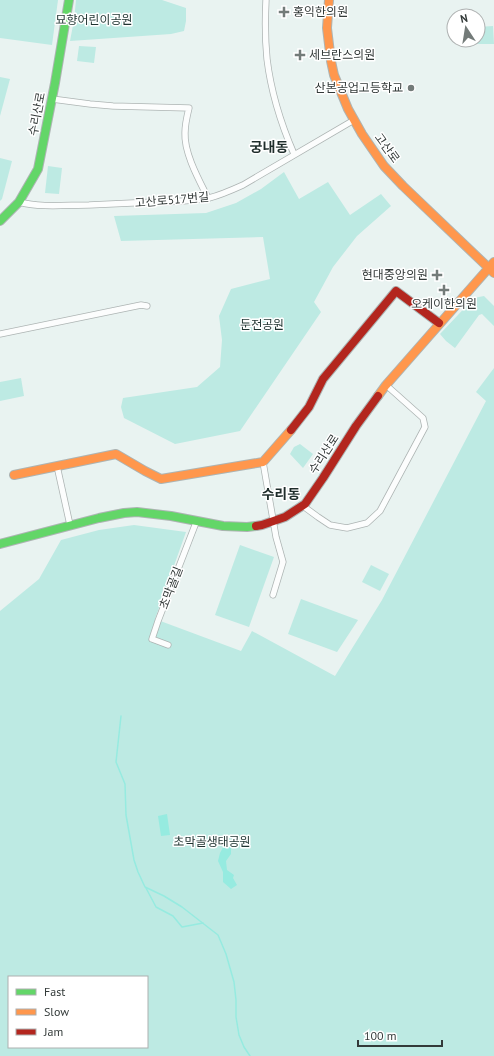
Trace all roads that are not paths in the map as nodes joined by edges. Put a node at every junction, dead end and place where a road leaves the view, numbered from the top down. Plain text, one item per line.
1 (70, 0) edge
2 (266, 0) edge
3 (329, 0) edge
4 (52, 99) junction
5 (354, 120) junction
6 (294, 154) junction
7 (208, 198) junction
8 (19, 202) junction
9 (0, 221) edge
10 (492, 268) edge
11 (146, 306) dead end
12 (439, 323) junction
13 (0, 334) edge
14 (386, 385) junction
15 (263, 462) junction
16 (57, 466) junction
17 (14, 475) dead end
18 (303, 506) junction
19 (196, 520) junction
20 (273, 521) junction
21 (70, 525) junction
22 (0, 544) edge
23 (273, 595) dead end
24 (168, 645) dead end

1 - 4 street, 수리산로
2 - 6 street
3 - 5 street, 고산로
4 - 7 street
4 - 8 street, 수리산로
5 - 6 street, 고산로517번길
5 - 10 street, 고산로
6 - 7 street, 고산로517번길
7 - 8 street, 고산로517번길
8 - 9 street, 수리산로
10 - 12 street, 수리산로
11 - 13 street
12 - 14 street, 수리산로
12 - 15 street
14 - 18 street, 수리산로
14 - 18 street
15 - 16 street
15 - 20 street
16 - 17 street
16 - 21 street
18 - 20 street, 수리산로
19 - 20 street, 수리산로
19 - 21 street, 수리산로
19 - 24 street, 초막골길
20 - 23 street
21 - 22 street, 수리산로

